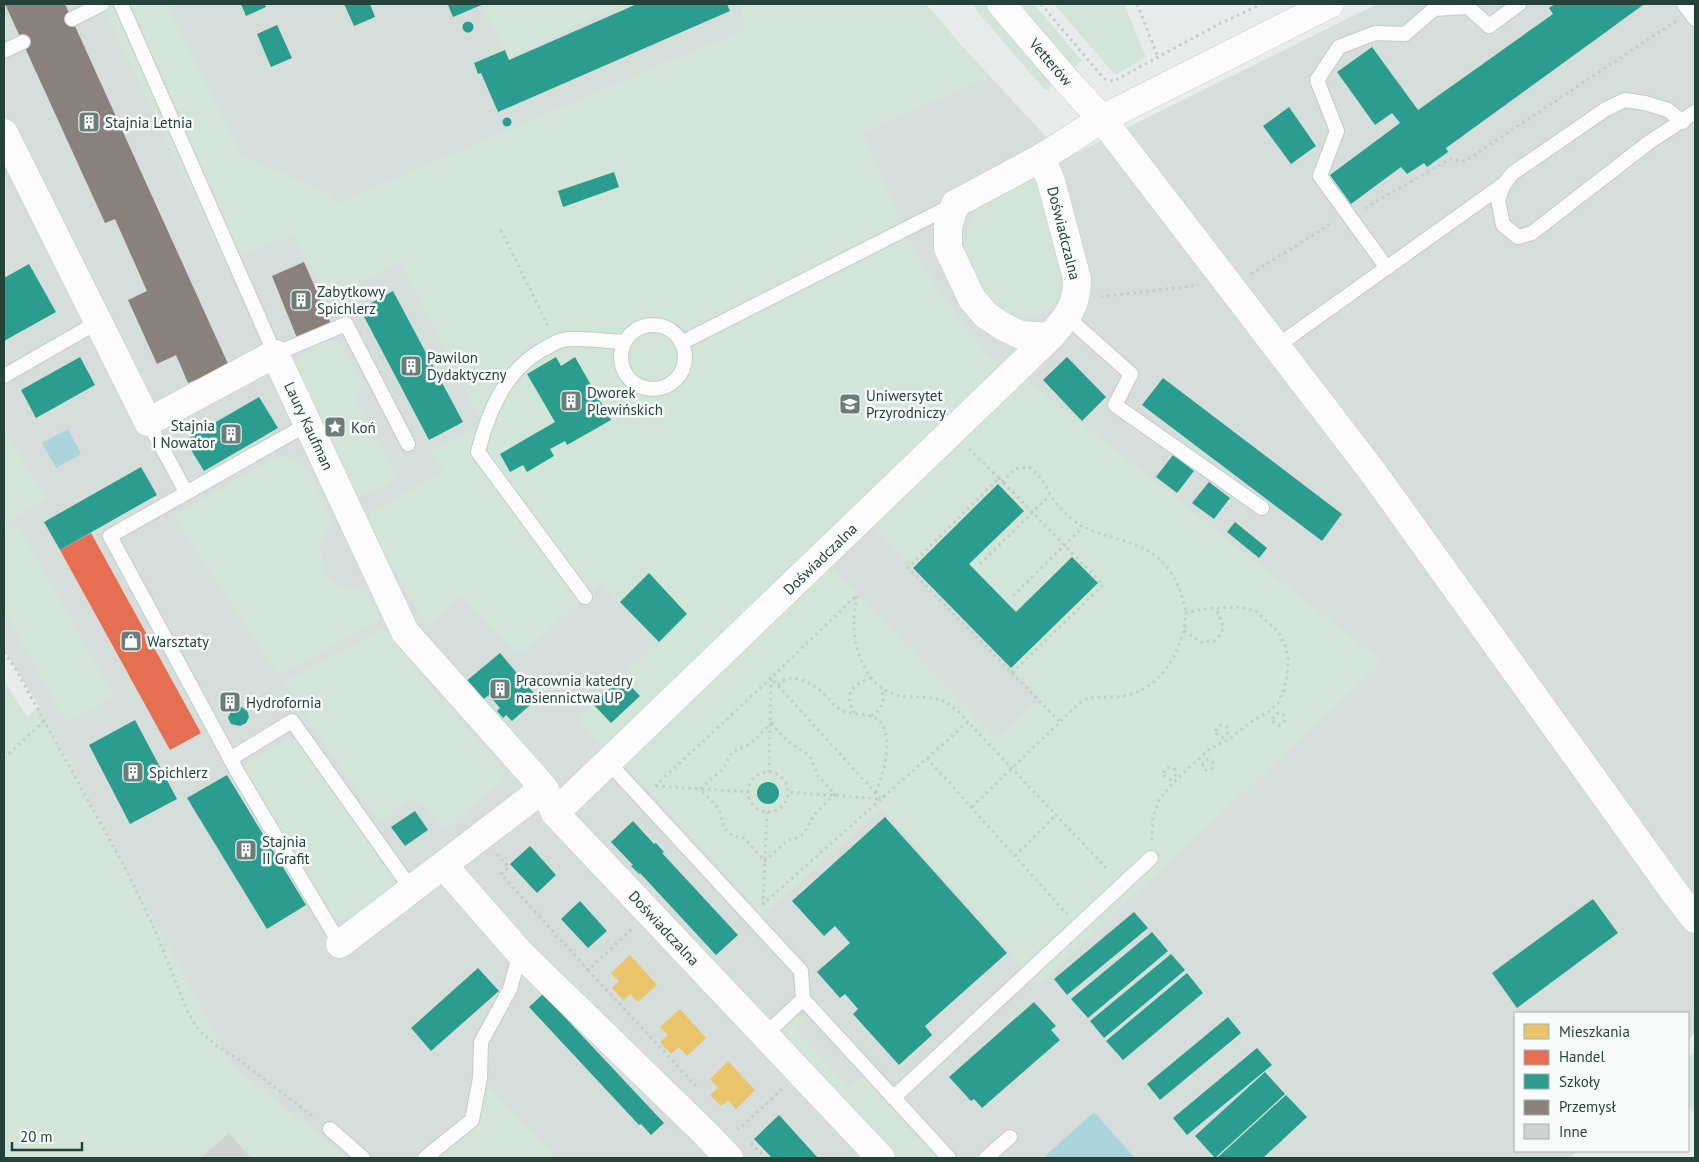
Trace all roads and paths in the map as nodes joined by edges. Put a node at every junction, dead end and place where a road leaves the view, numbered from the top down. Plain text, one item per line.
1 (102, 4) edge
2 (121, 4) edge
3 (1001, 4) edge
4 (1041, 4) edge
5 (1137, 4) edge
6 (1262, 4) edge
7 (1330, 4) edge
8 (1519, 4) edge
9 (1690, 12) edge
10 (72, 18) dead end
11 (23, 42) dead end
12 (4, 51) edge
13 (1158, 56) junction
14 (1168, 86) junction
15 (1695, 112) edge
16 (1102, 119) junction
17 (1683, 122) junction
18 (4, 133) edge
19 (1041, 158) junction
20 (1504, 184) junction
21 (955, 204) junction
22 (1349, 216) junction
23 (501, 230) dead end
24 (1387, 268) junction
25 (1228, 281) junction
26 (1071, 308) junction
27 (98, 322) junction
28 (1050, 337) junction
29 (624, 342) junction
30 (556, 343) junction
31 (681, 343) junction
32 (1277, 346) junction
33 (275, 354) junction
34 (4, 376) edge
35 (148, 422) junction
36 (308, 424) junction
37 (408, 444) dead end
38 (966, 445) dead end
39 (999, 478) junction
40 (1002, 482) junction
41 (186, 492) junction
42 (1050, 495) junction
43 (1262, 508) dead end
44 (1032, 513) junction
45 (1083, 526) junction
46 (1064, 546) junction
47 (980, 564) dead end
48 (585, 596) dead end
49 (1013, 596) dead end
50 (1216, 608) junction
51 (1186, 612) junction
52 (1184, 631) junction
53 (4, 652) edge
54 (1012, 673) junction
55 (771, 678) junction
56 (871, 678) junction
57 (778, 685) junction
58 (881, 688) junction
59 (1270, 710) junction
60 (855, 714) junction
61 (1275, 714) junction
62 (870, 716) junction
63 (44, 721) junction
64 (1059, 721) junction
65 (968, 722) junction
66 (771, 723) junction
67 (1201, 756) junction
68 (4, 758) edge
69 (927, 758) junction
70 (230, 759) junction
71 (1204, 760) dead end
72 (608, 762) junction
73 (1012, 768) junction
74 (769, 772) junction
75 (655, 786) junction
76 (544, 788) junction
77 (700, 789) junction
78 (748, 792) junction
79 (787, 792) junction
80 (876, 792) junction
81 (835, 794) junction
82 (642, 798) junction
83 (881, 799) junction
84 (972, 807) junction
85 (767, 812) junction
86 (555, 813) junction
87 (1056, 815) junction
88 (482, 836) junction
89 (1015, 856) junction
90 (1151, 858) joint
91 (765, 862) junction
92 (444, 866) junction
93 (1122, 884) junction
94 (412, 890) junction
95 (1695, 919) edge
96 (639, 923) dead end
97 (1078, 926) junction
98 (340, 944) joint
99 (520, 953) junction
100 (588, 970) junction
101 (803, 999) junction
102 (765, 1036) junction
103 (784, 1088) dead end
104 (701, 1091) dead end
105 (892, 1098) junction
106 (732, 1123) dead end
107 (330, 1129) joint
108 (1010, 1137) dead end
109 (363, 1158) edge
110 (425, 1158) edge
111 (729, 1158) edge
112 (881, 1158) edge
113 (949, 1158) edge
114 (986, 1158) edge

1 - 10 lane
2 - 33 lane, Laury Kaufman
3 - 16 street, Vetterów
4 - 13 path
5 - 13 path
6 - 13 path
7 - 14 street
8 - 22 lane
9 - 22 path
11 - 12 lane
13 - 14 path
14 - 16 street
15 - 17 lane
16 - 19 street
16 - 25 street, Vetterów
17 - 20 lane
17 - 20 lane
18 - 27 street
19 - 21 street
19 - 26 street, Doświadczalna
20 - 24 lane
21 - 28 street
21 - 31 lane
22 - 24 lane
22 - 25 path
23 - 30 path
24 - 32 lane
25 - 26 path
25 - 32 street, Vetterów
26 - 28 street, Doświadczalna
26 - 43 lane
27 - 34 lane
27 - 35 street
28 - 72 street, Doświadczalna
29 - 30 lane
29 - 31 lane
29 - 31 lane
30 - 48 lane
32 - 95 street, Vetterów
33 - 35 street
33 - 36 street, Laury Kaufman
33 - 37 lane
35 - 41 lane
36 - 41 lane
36 - 76 street, Laury Kaufman
38 - 39 path
39 - 40 path
39 - 54 path
40 - 42 path
40 - 44 path
41 - 70 lane
42 - 44 path
42 - 45 path
44 - 46 path
44 - 47 path
45 - 46 path
45 - 51 path
46 - 49 path
46 - 54 path
50 - 51 path
50 - 52 path
50 - 59 path
51 - 52 path
52 - 64 path
53 - 63 path
54 - 64 path
55 - 56 path
55 - 57 path
55 - 66 path
55 - 75 path
56 - 58 path
56 - 60 path
57 - 60 path
57 - 80 path
58 - 62 path
58 - 65 path
59 - 61 path
59 - 67 path
60 - 62 path
61 - 61 path
62 - 80 path
63 - 68 path
63 - 107 path
64 - 73 path
65 - 69 path
65 - 73 path
66 - 74 path
66 - 77 path
66 - 81 path
67 - 71 path
67 - 90 path
69 - 83 path
69 - 84 path
70 - 94 lane
70 - 98 lane
72 - 82 lane
72 - 86 street, Doświadczalna
73 - 84 path
73 - 87 path
74 - 78 path
74 - 79 path
75 - 77 path
75 - 82 path
76 - 86 street, Laury Kaufman
76 - 88 street
77 - 78 path
77 - 91 path
78 - 85 path
79 - 81 path
79 - 85 path
80 - 83 path
81 - 83 path
81 - 91 path
82 - 101 lane
83 - 91 path
84 - 89 path
85 - 91 path
86 - 102 street, Doświadczalna
87 - 89 path
87 - 93 path
88 - 92 street
88 - 100 path
89 - 97 path
90 - 93 lane
92 - 94 street
92 - 99 street
93 - 97 lane
94 - 98 street
96 - 100 path
97 - 105 lane
99 - 110 lane
99 - 111 street
100 - 104 path
101 - 102 lane
101 - 105 lane
102 - 112 street, Doświadczalna
103 - 106 path
105 - 113 lane
107 - 109 lane
108 - 114 lane

